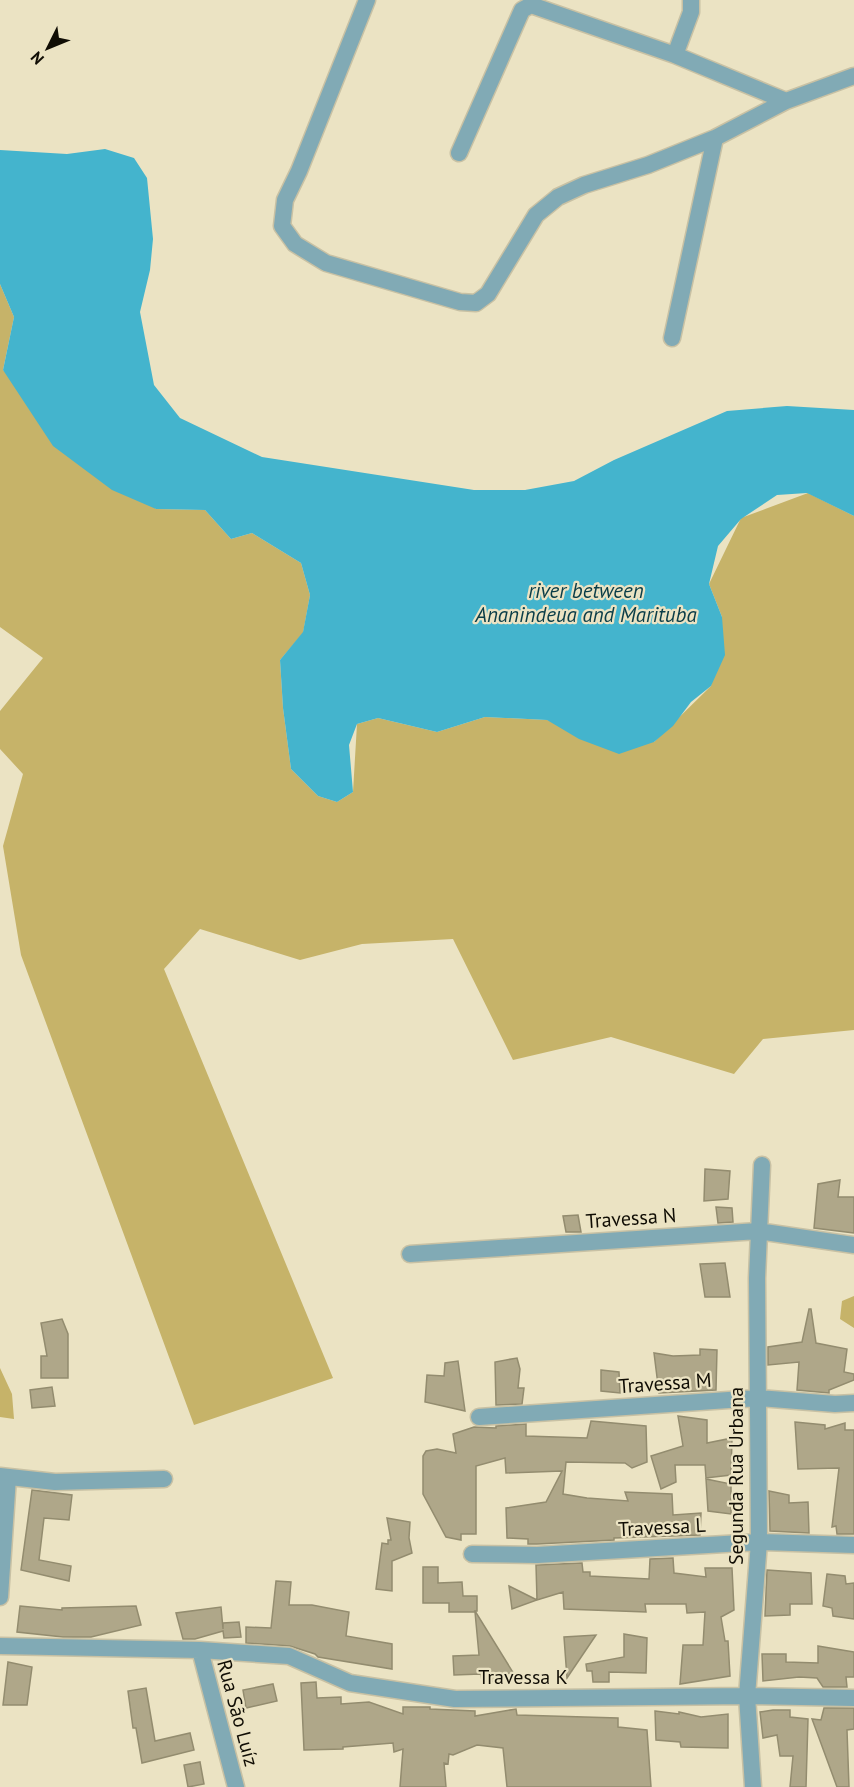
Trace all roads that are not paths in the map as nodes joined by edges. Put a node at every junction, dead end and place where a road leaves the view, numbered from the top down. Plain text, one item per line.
1 (367, 0) edge
2 (691, 0) edge
3 (675, 55) junction
4 (854, 66) edge
5 (854, 76) edge
6 (786, 101) junction
7 (715, 138) junction
8 (459, 153) dead end
9 (672, 338) dead end
10 (762, 1165) dead end
11 (758, 1231) junction
12 (854, 1245) edge
13 (410, 1254) dead end
14 (758, 1398) junction
15 (854, 1403) edge
16 (479, 1417) dead end
17 (4, 1477) edge
18 (164, 1479) dead end
19 (759, 1542) junction
20 (854, 1545) edge
21 (472, 1554) dead end
22 (0, 1597) edge
23 (0, 1646) edge
24 (200, 1650) junction
25 (747, 1696) junction
26 (854, 1698) edge
27 (236, 1787) edge
28 (753, 1787) edge

1 - 7 street
2 - 3 street
3 - 6 street
3 - 8 street
4 - 5 street
5 - 6 street
6 - 7 street
7 - 9 street
10 - 11 street, Segunda Rua Urbana
11 - 12 street, Travessa N
11 - 13 street, Travessa N
11 - 14 street, Segunda Rua Urbana
14 - 15 street, Travessa M
14 - 16 street, Travessa M
14 - 19 street, Segunda Rua Urbana
17 - 18 street
17 - 22 street
19 - 20 street, Travessa L
19 - 21 street, Travessa L
19 - 25 street, Segunda Rua Urbana
23 - 24 street, Travessa K
24 - 25 street, Travessa K
24 - 27 street, Rua São Luíz
25 - 26 street, Travessa K
25 - 28 street, Segunda Rua Urbana

